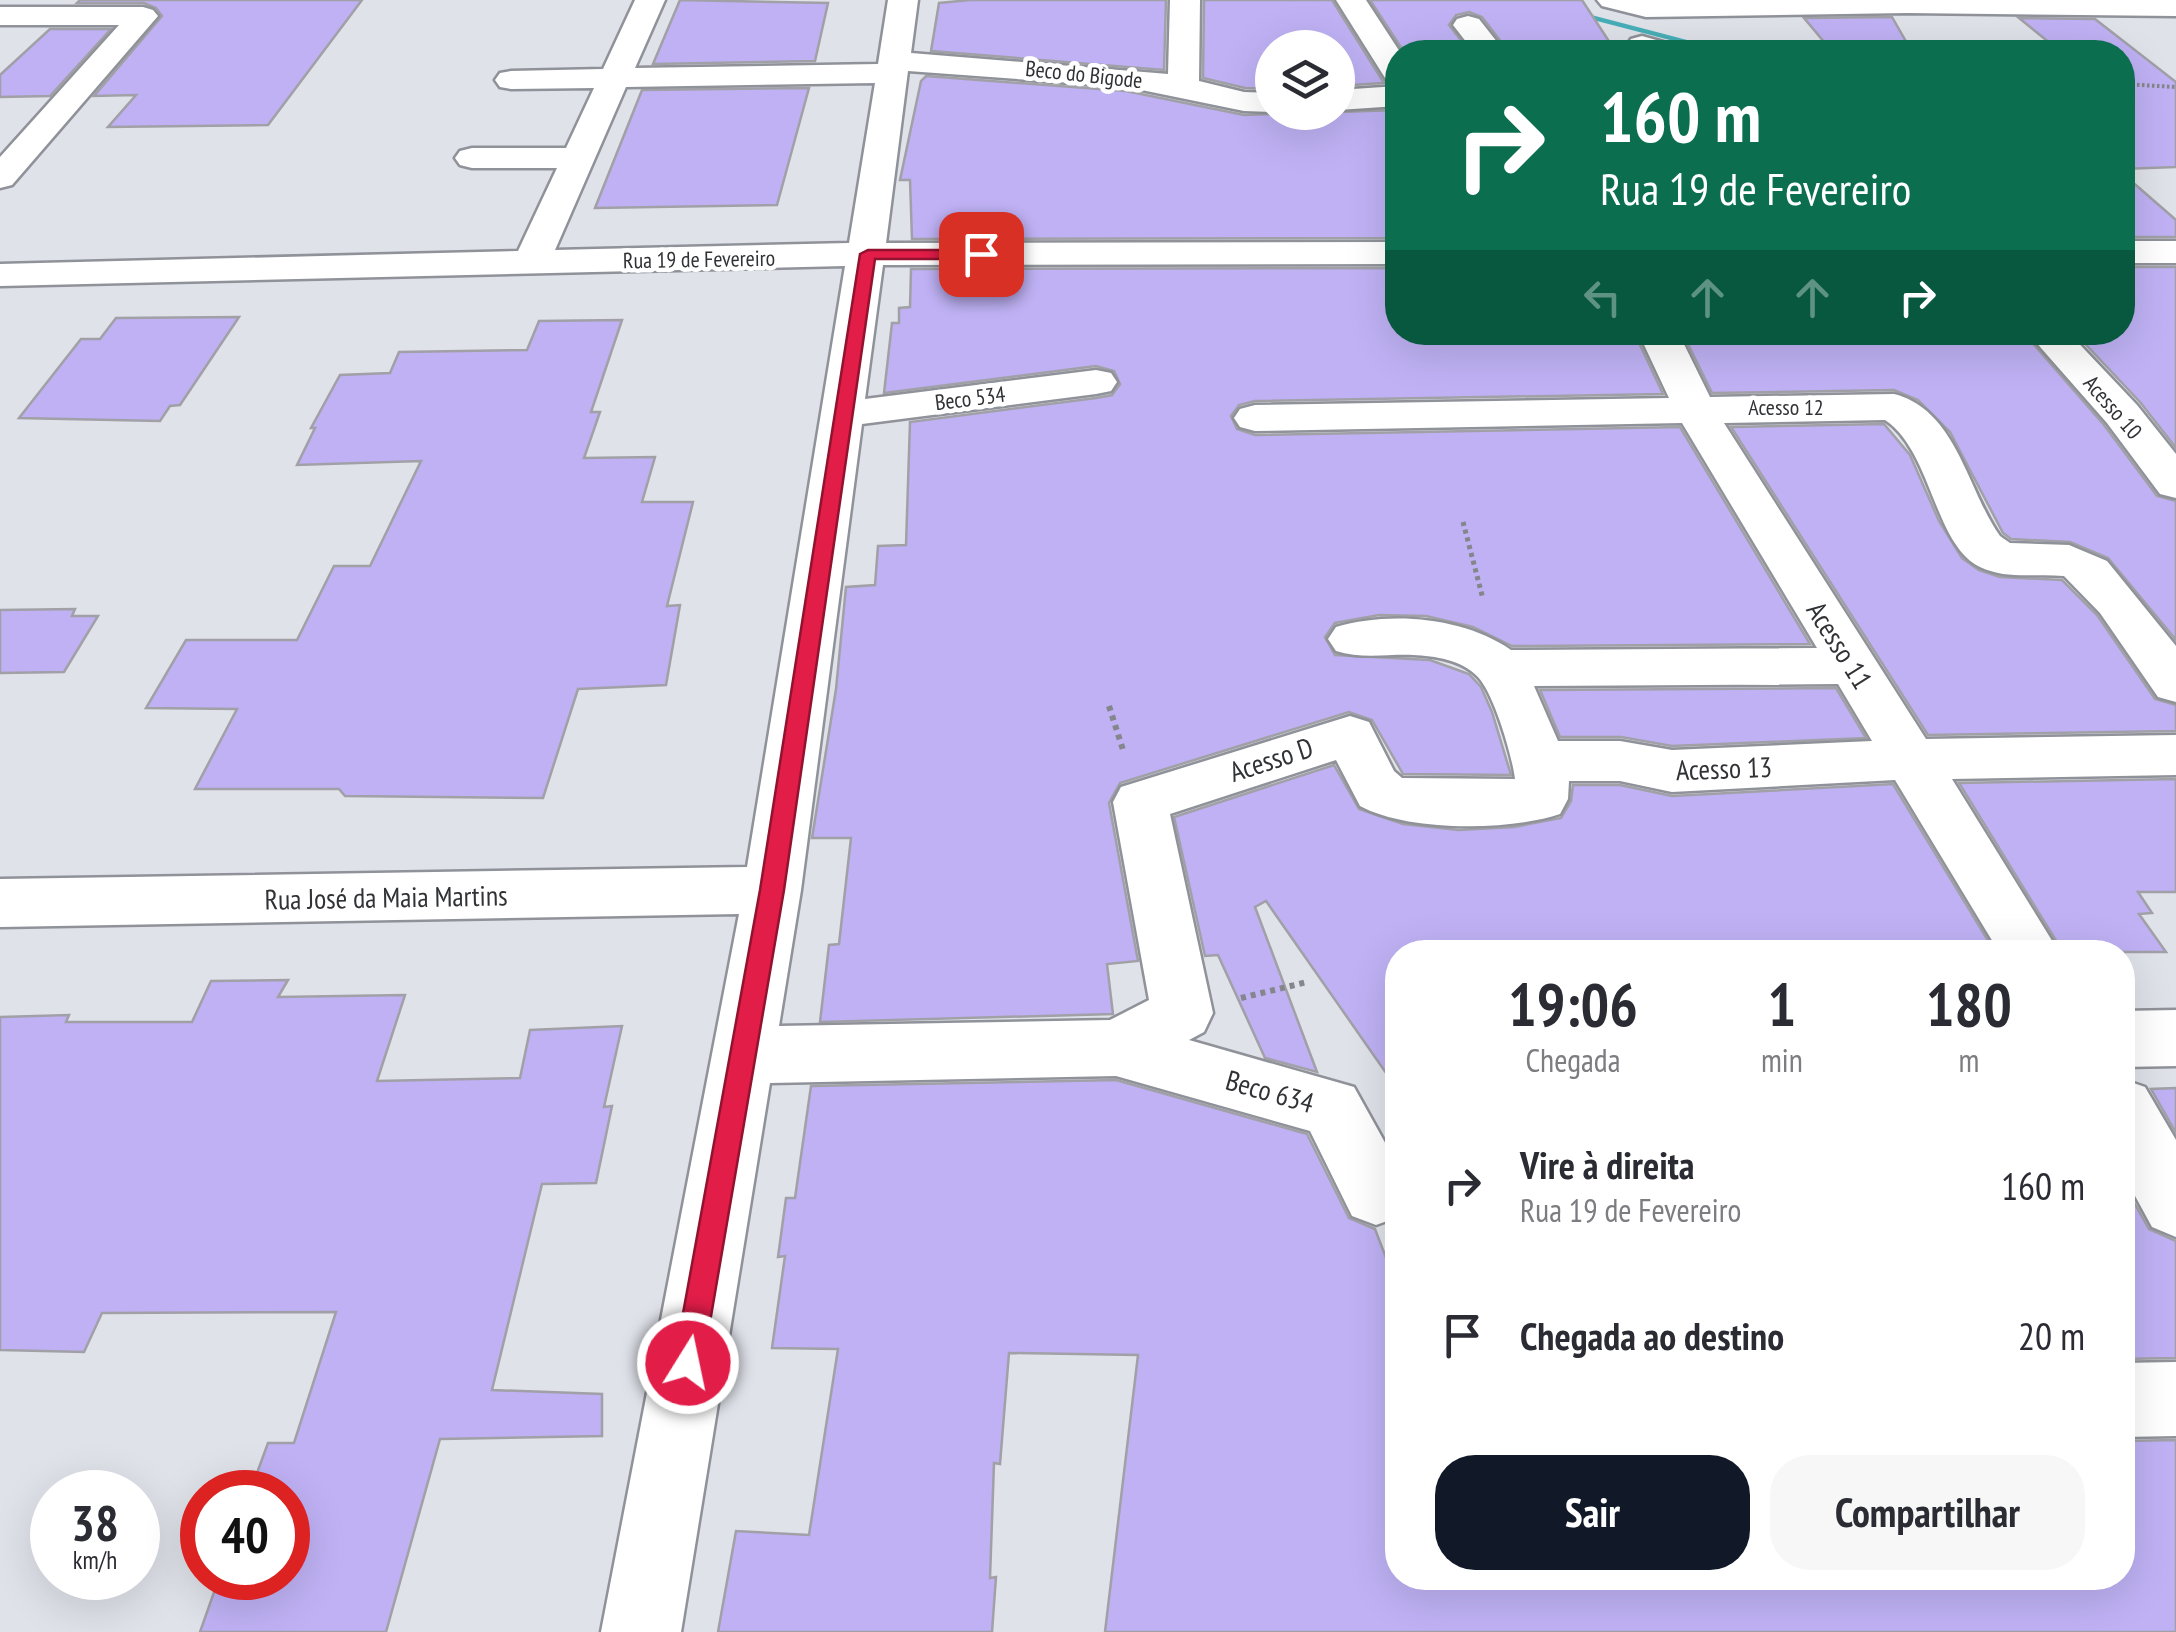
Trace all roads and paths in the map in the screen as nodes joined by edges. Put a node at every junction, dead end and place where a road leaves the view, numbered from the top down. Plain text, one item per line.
1 (650, 0) edge
2 (903, 0) edge
3 (1184, 0) edge
4 (1351, 0) edge
5 (1612, 0) edge
6 (1905, 2) edge
7 (2176, 7) edge
8 (0, 16) edge
9 (1468, 25) dead end
10 (1480, 40) edge
11 (1385, 54) edge
12 (892, 67) junction
13 (615, 78) junction
14 (510, 80) dead end
15 (1182, 84) junction
16 (2135, 85) edge
17 (2176, 88) edge
18 (1385, 97) edge
19 (1355, 99) edge
20 (1255, 104) edge
21 (20, 112) dead end
22 (59, 112) junction
23 (472, 158) dead end
24 (579, 158) junction
25 (0, 178) edge
26 (2135, 252) edge
27 (2176, 252) edge
28 (1385, 253) edge
29 (868, 254) junction
30 (531, 263) junction
31 (0, 274) edge
32 (1664, 345) edge
33 (2058, 345) edge
34 (1096, 382) dead end
35 (1694, 408) junction
36 (844, 414) junction
37 (1255, 418) dead end
38 (2176, 484) edge
39 (1352, 639) dead end
40 (1853, 666) junction
41 (1500, 668) junction
42 (2176, 684) edge
43 (2176, 754) edge
44 (1910, 759) junction
45 (1538, 761) junction
46 (772, 890) junction
47 (0, 903) edge
48 (2023, 940) edge
49 (2176, 1038) edge
50 (2135, 1039) edge
51 (1116, 1048) junction
52 (742, 1055) junction
53 (2135, 1131) edge
54 (1376, 1193) dead end
55 (2176, 1204) edge
56 (2176, 1399) edge
57 (2135, 1400) edge
58 (641, 1632) edge

1 - 13 street
2 - 12 street
3 - 15 street
4 - 11 street
5 - 6 street
6 - 7 street
8 - 22 street
9 - 10 street
12 - 13 street, Beco do Bigode
12 - 15 street, Beco do Bigode
12 - 29 street
13 - 14 street, Beco do Bigode
13 - 24 street
15 - 20 street, Beco do Bigode
16 - 17 path
18 - 19 street
21 - 22 street
22 - 25 street
23 - 24 street
24 - 30 street
26 - 27 street
28 - 29 street, Rua 19 de Fevereiro
29 - 30 street, Rua 19 de Fevereiro
29 - 36 street
30 - 31 street, Rua 19 de Fevereiro
32 - 35 street, Acesso 11
33 - 38 street, Acesso 10
34 - 36 street, Beco 534
35 - 37 street, Acesso 12
35 - 40 street, Acesso 11
35 - 42 street, Acesso 12
36 - 46 street
39 - 41 street
40 - 41 street
40 - 44 street, Acesso 11
41 - 45 street
43 - 44 street, Acesso 13
44 - 45 street, Acesso 13
44 - 48 street, Acesso 11
45 - 51 street, Acesso D
46 - 47 street, Rua José da Maia Martins
46 - 52 street
49 - 50 street
51 - 52 street, Acesso D
51 - 54 street, Beco 634
52 - 58 street
53 - 55 street
56 - 57 street

